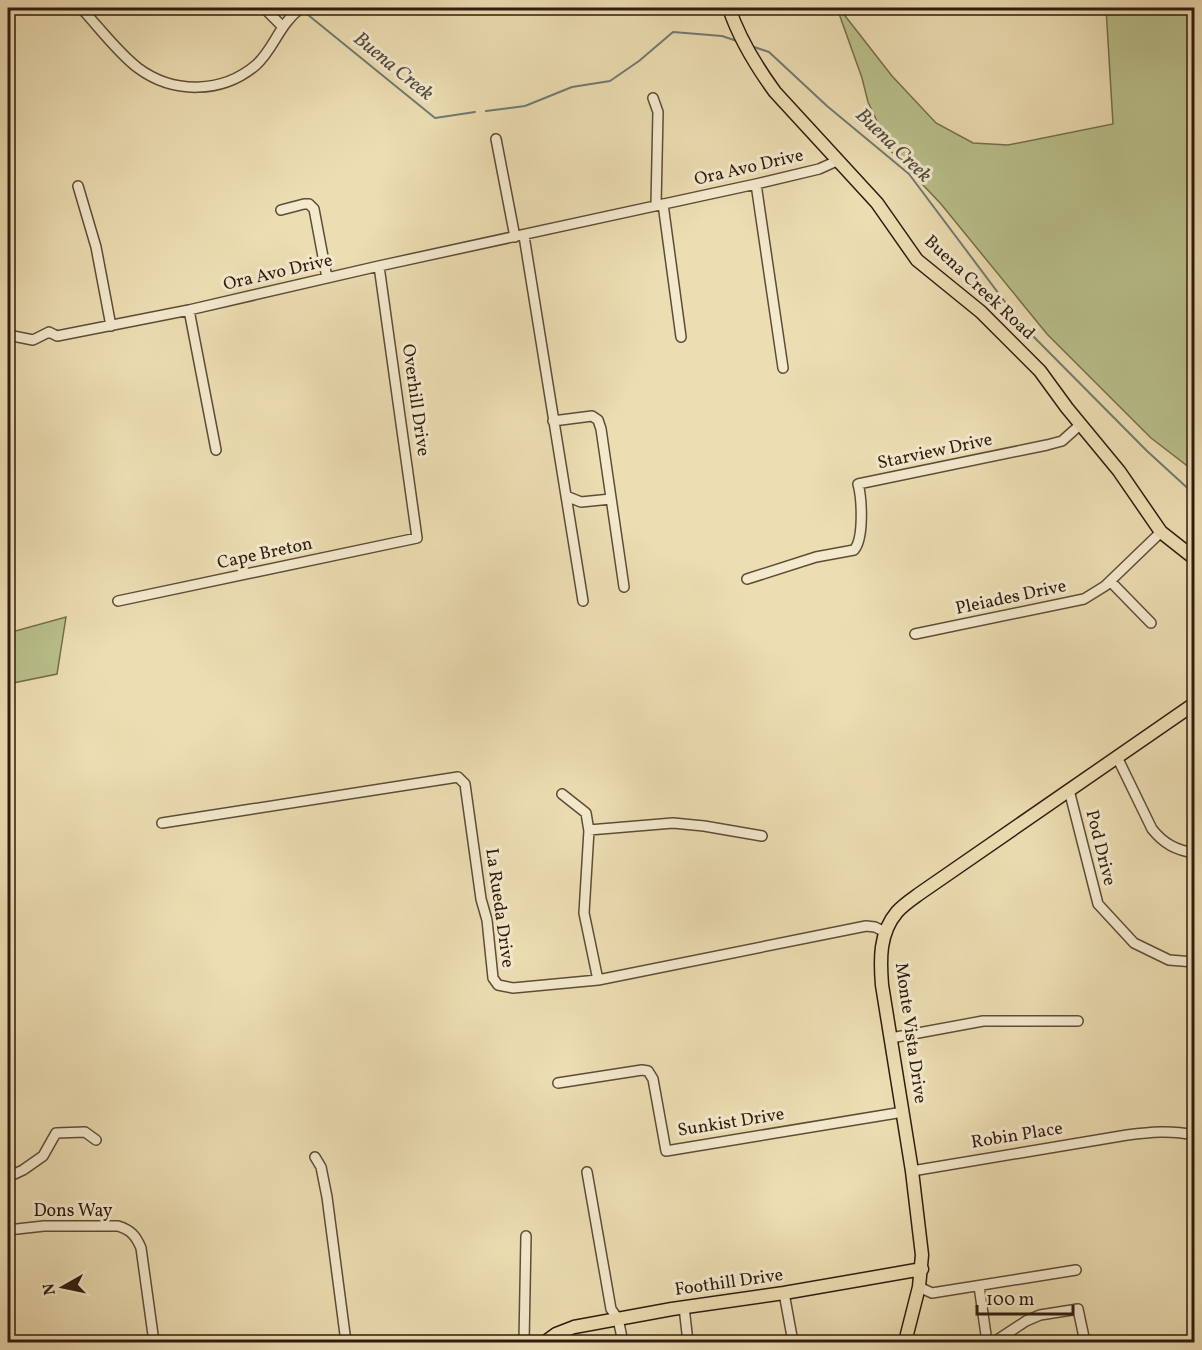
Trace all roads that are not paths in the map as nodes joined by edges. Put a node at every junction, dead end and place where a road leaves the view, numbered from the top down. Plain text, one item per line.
1 (81, 8) edge
2 (264, 8) edge
3 (301, 8) edge
4 (729, 8) edge
5 (282, 26) junction
6 (652, 98) dead end
7 (496, 139) dead end
8 (839, 160) junction
9 (756, 184) junction
10 (78, 186) dead end
11 (659, 204) junction
12 (281, 210) dead end
13 (519, 237) junction
14 (379, 266) junction
15 (327, 278) junction
16 (189, 310) junction
17 (111, 326) junction
18 (8, 335) edge
19 (681, 337) dead end
20 (783, 368) dead end
21 (553, 421) junction
22 (1081, 424) junction
23 (216, 450) dead end
24 (566, 496) junction
25 (611, 499) junction
26 (1161, 532) junction
27 (417, 538) joint
28 (1194, 558) edge
29 (747, 579) dead end
30 (1110, 581) junction
31 (624, 587) dead end
32 (118, 601) dead end
33 (583, 601) dead end
34 (1151, 623) dead end
35 (915, 634) dead end
36 (1194, 704) edge
37 (1117, 757) junction
38 (1069, 790) junction
39 (562, 794) dead end
40 (162, 823) dead end
41 (589, 831) junction
42 (762, 837) dead end
43 (1194, 853) edge
44 (885, 932) junction
45 (1194, 962) edge
46 (598, 980) junction
47 (1078, 1021) dead end
48 (891, 1038) junction
49 (558, 1083) dead end
50 (903, 1112) junction
51 (1194, 1135) edge
52 (96, 1140) dead end
53 (315, 1157) dead end
54 (912, 1171) junction
55 (587, 1172) dead end
56 (8, 1177) edge
57 (8, 1230) edge
58 (526, 1236) dead end
59 (922, 1269) junction
60 (1076, 1270) dead end
61 (979, 1286) junction
62 (920, 1287) junction
63 (784, 1293) junction
64 (684, 1307) junction
65 (618, 1318) junction
66 (154, 1342) edge
67 (346, 1342) edge
68 (524, 1342) edge
69 (544, 1342) edge
70 (622, 1342) edge
71 (688, 1342) edge
72 (793, 1342) edge
73 (904, 1342) edge
74 (987, 1342) edge
75 (994, 1342) edge
76 (1085, 1342) edge

1 - 5 street
2 - 5 street
3 - 5 street
4 - 8 main road, Buena Creek Road
6 - 11 street
7 - 13 street
8 - 9 street, Ora Avo Drive
8 - 22 main road, Buena Creek Road
9 - 11 street, Ora Avo Drive
9 - 20 street
10 - 17 street
11 - 13 street, Ora Avo Drive
11 - 19 street
12 - 15 street
13 - 14 street, Ora Avo Drive
13 - 21 street
14 - 15 street, Ora Avo Drive
14 - 27 street, Overhill Drive
15 - 16 street, Ora Avo Drive
16 - 17 street, Ora Avo Drive
16 - 23 street
17 - 18 street, Ora Avo Drive
21 - 24 street
21 - 25 street
22 - 26 main road, Buena Creek Road
22 - 29 street, Starview Drive
24 - 25 street
24 - 33 street
25 - 31 street
26 - 28 main road, Buena Creek Road
26 - 30 street, Pleiades Drive
27 - 32 street, Cape Breton
30 - 34 street
30 - 35 street, Pleiades Drive
36 - 37 main road, Monte Vista Drive
37 - 38 main road, Monte Vista Drive
37 - 43 street
38 - 44 main road, Monte Vista Drive
38 - 45 street, Pod Drive
39 - 41 street
40 - 46 street, La Rueda Drive
41 - 42 street
41 - 46 street
44 - 46 street, La Rueda Drive
44 - 48 main road, Monte Vista Drive
47 - 48 street
48 - 50 main road, Monte Vista Drive
49 - 50 street, Sunkist Drive
50 - 54 main road, Monte Vista Drive
51 - 54 street, Robin Place
52 - 56 street
53 - 67 street
54 - 59 main road, Monte Vista Drive
55 - 65 street
57 - 66 street, Dons Way
58 - 68 street
59 - 62 main road, Monte Vista Drive
59 - 63 main road, Foothill Drive
60 - 61 street
61 - 62 street
61 - 74 street
62 - 73 main road, Monte Vista Drive
63 - 64 main road, Foothill Drive
63 - 72 street
64 - 65 main road, Foothill Drive
64 - 71 street
65 - 69 main road, Foothill Drive
65 - 70 street
75 - 76 street

